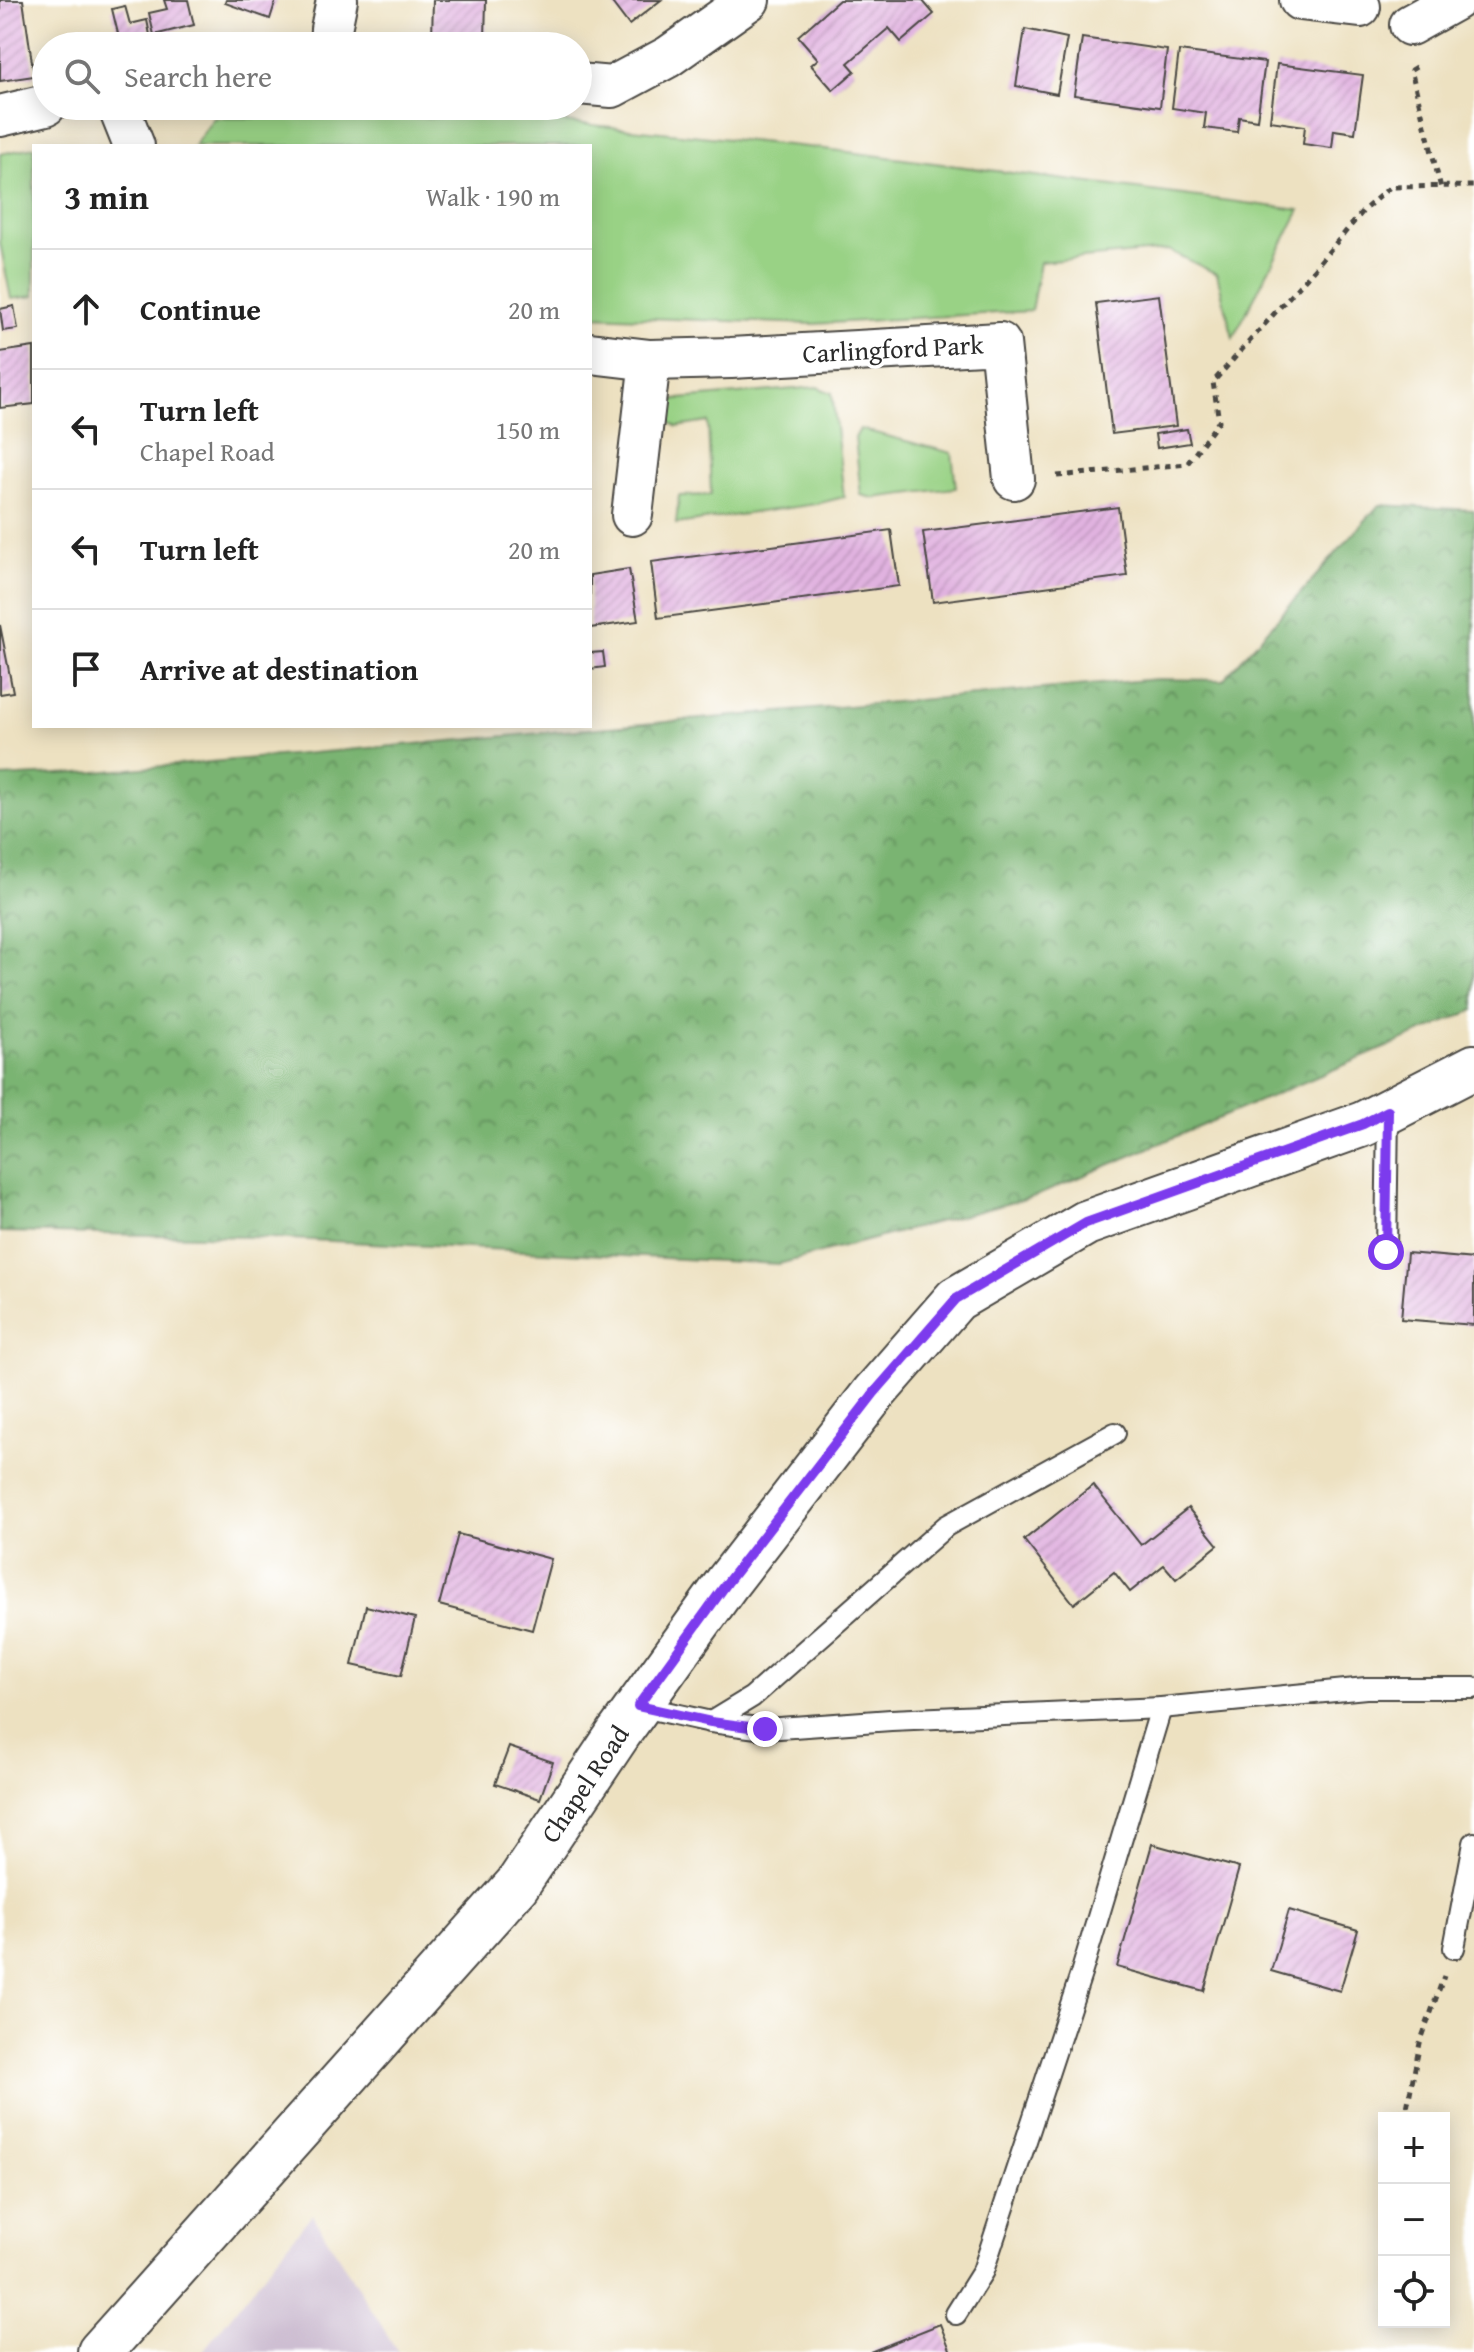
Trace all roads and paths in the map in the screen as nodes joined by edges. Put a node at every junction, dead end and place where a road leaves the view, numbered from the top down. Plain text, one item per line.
1 (337, 0) edge
2 (749, 0) edge
3 (1300, 0) edge
4 (1455, 0) edge
5 (1360, 7) dead end
6 (1410, 25) joint
7 (331, 32) edge
8 (592, 85) edge
9 (32, 108) edge
10 (0, 116) edge
11 (124, 120) edge
12 (133, 144) edge
13 (1474, 186) edge
14 (1441, 188) junction
15 (592, 353) edge
16 (650, 360) junction
17 (1014, 479) joint
18 (632, 515) dead end
19 (1474, 1067) edge
20 (1388, 1111) junction
21 (1386, 1252) dead end
22 (1115, 1433) dead end
23 (1474, 1688) edge
24 (638, 1706) junction
25 (1161, 1708) junction
26 (711, 1722) junction
27 (1474, 1843) edge
28 (1454, 1948) joint
29 (1406, 2112) edge
30 (956, 2314) dead end
31 (100, 2352) edge

1 - 7 street
2 - 8 street
3 - 5 street
4 - 6 street
6 - 14 path
9 - 10 street
11 - 12 street
13 - 14 path
14 - 17 path
15 - 16 street, Carlingford Park
16 - 17 street, Carlingford Park
16 - 18 street
19 - 20 street, Chapel Road
20 - 21 lane
20 - 24 street, Chapel Road
22 - 26 lane
23 - 25 lane
24 - 26 lane
24 - 31 street, Chapel Road
25 - 26 lane
25 - 30 lane
27 - 28 lane
28 - 29 path

